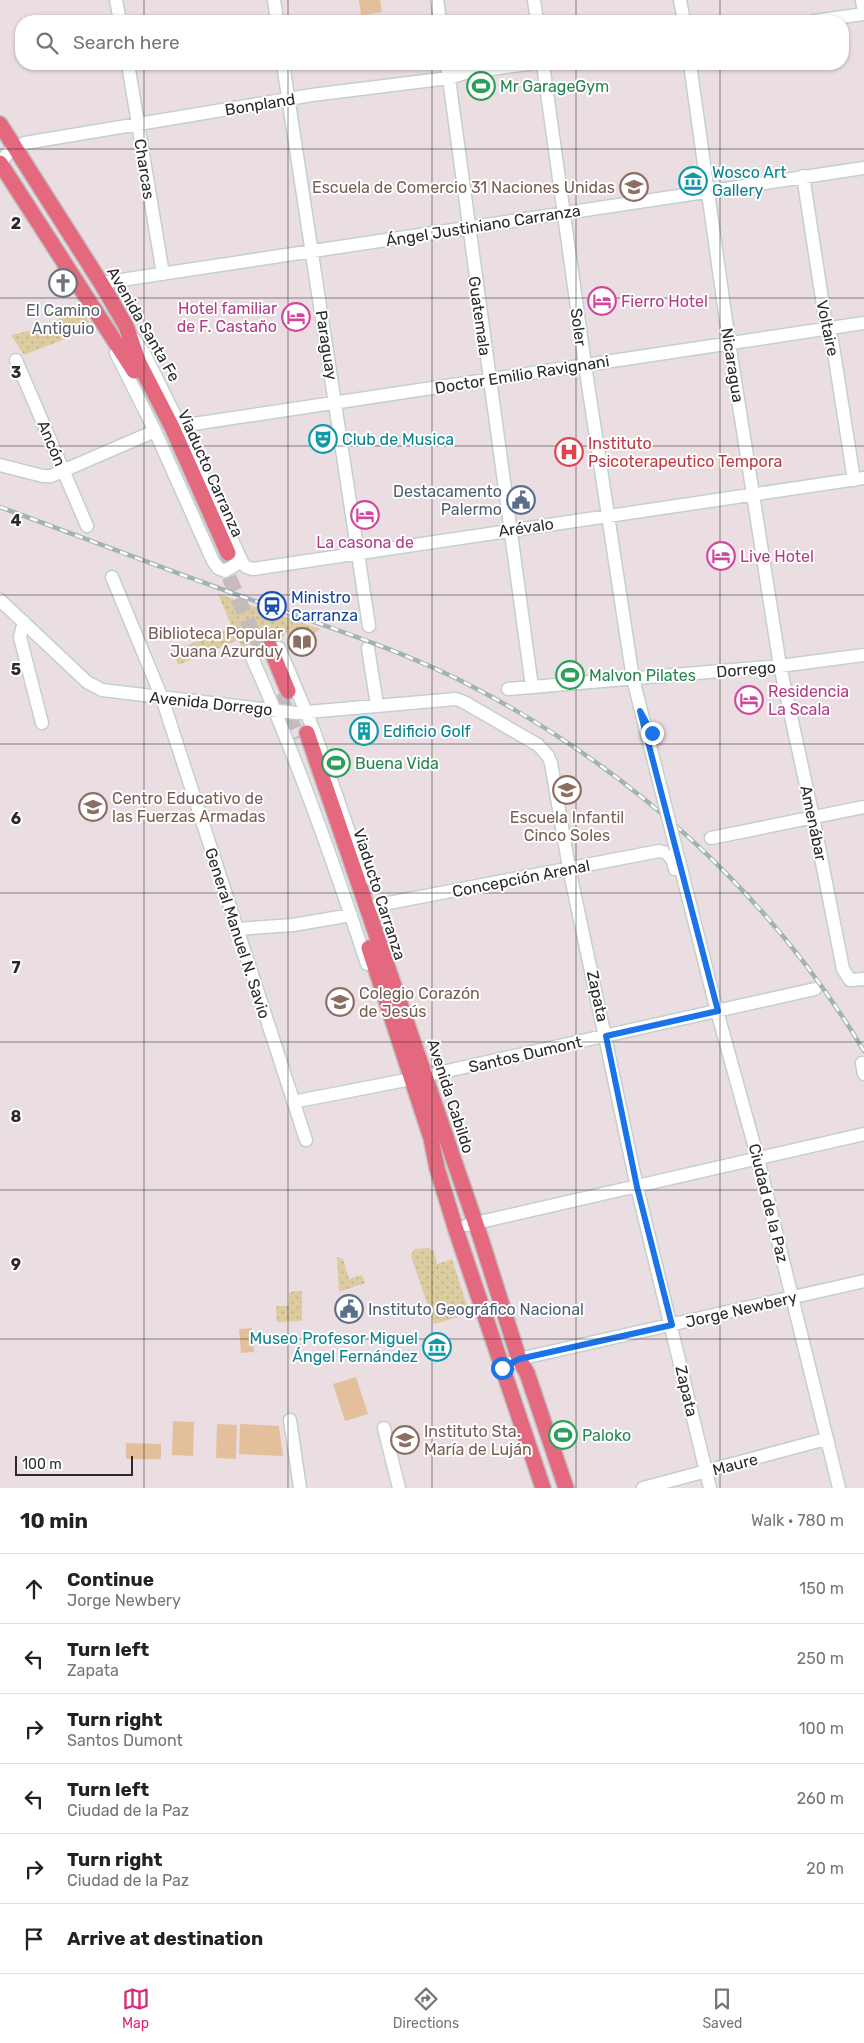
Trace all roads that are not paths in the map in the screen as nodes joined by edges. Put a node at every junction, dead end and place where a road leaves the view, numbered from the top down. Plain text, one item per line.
1 (116, 0) edge
2 (274, 0) edge
3 (437, 0) edge
4 (534, 0) edge
5 (680, 0) edge
6 (862, 0) edge
7 (864, 14) edge
8 (119, 15) edge
9 (276, 15) edge
10 (439, 15) edge
11 (536, 15) edge
12 (683, 15) edge
13 (849, 16) edge
14 (129, 70) edge
15 (284, 70) edge
16 (448, 70) edge
17 (483, 70) edge
18 (544, 70) edge
19 (691, 70) edge
20 (449, 78) junction
21 (289, 100) junction
22 (138, 123) junction
23 (0, 124) edge
24 (15, 148) junction
25 (0, 163) edge
26 (864, 168) edge
27 (803, 176) junction
28 (708, 192) junction
29 (564, 213) junction
30 (35, 217) junction
31 (468, 228) junction
32 (312, 251) junction
33 (163, 274) junction
34 (101, 283) junction
35 (864, 322) edge
36 (104, 326) junction
37 (126, 326) junction
38 (828, 329) junction
39 (729, 342) junction
40 (125, 355) joint
41 (16, 360) dead end
42 (585, 365) junction
43 (489, 378) junction
44 (336, 403) junction
45 (180, 426) junction
46 (155, 431) junction
47 (0, 466) edge
48 (64, 471) junction
49 (859, 479) edge
50 (754, 495) junction
51 (608, 516) junction
52 (87, 526) dead end
53 (510, 530) junction
54 (358, 554) junction
55 (225, 556) junction
56 (112, 576) dead end
57 (0, 600) edge
58 (24, 622) junction
59 (369, 626) dead end
60 (368, 648) dead end
61 (265, 649) junction
62 (864, 655) edge
63 (780, 666) junction
64 (633, 678) junction
65 (532, 687) junction
66 (508, 689) dead end
67 (284, 692) tunnel mouth
68 (162, 698) junction
69 (456, 699) joint
70 (377, 704) junction
71 (276, 711) junction
72 (306, 713) junction
73 (42, 724) dead end
74 (303, 736) tunnel mouth
75 (864, 807) edge
76 (813, 817) junction
77 (711, 838) dead end
78 (672, 851) junction
79 (569, 868) junction
80 (374, 906) junction
81 (350, 915) junction
82 (237, 929) junction
83 (864, 979) edge
84 (815, 989) dead end
85 (718, 1011) junction
86 (606, 1036) junction
87 (413, 1071) junction
88 (293, 1102) junction
89 (864, 1134) edge
90 (431, 1138) junction
91 (306, 1140) dead end
92 (758, 1159) junction
93 (637, 1187) junction
94 (471, 1224) junction
95 (864, 1282) edge
96 (793, 1296) junction
97 (672, 1325) junction
98 (519, 1359) junction
99 (502, 1368) junction
100 (290, 1420) dead end
101 (384, 1428) dead end
102 (826, 1439) junction
103 (706, 1472) junction
104 (300, 1488) edge
105 (399, 1488) edge
106 (543, 1488) edge
107 (566, 1488) edge
108 (644, 1488) edge
109 (710, 1488) edge
110 (839, 1488) edge

1 - 8 street
2 - 9 street
3 - 10 street
4 - 11 street
5 - 12 street
6 - 7 street
7 - 13 street
14 - 22 street, Charcas
15 - 21 street, Paraguay
16 - 20 street, Guatemala
17 - 20 street, Bonpland
18 - 29 street, Soler
19 - 28 street, Nicaragua
20 - 21 street, Bonpland
20 - 31 street, Guatemala
21 - 22 street, Bonpland
21 - 32 street, Paraguay
22 - 24 street, Bonpland
22 - 33 street, Charcas
23 - 24 main road, Avenida Santa Fe
24 - 25 street, Bonpland
24 - 34 main road, Avenida Santa Fe
25 - 30 main road, Avenida Santa Fe
26 - 27 street, Ángel Justiniano Carranza
27 - 28 street, Ángel Justiniano Carranza
27 - 38 street, Voltaire
28 - 29 street, Ángel Justiniano Carranza
28 - 39 street, Nicaragua
29 - 31 street, Ángel Justiniano Carranza
29 - 42 street, Soler
30 - 34 main road
30 - 36 main road, Avenida Santa Fe
31 - 32 street, Ángel Justiniano Carranza
31 - 43 street, Guatemala
32 - 33 street, Ángel Justiniano Carranza
32 - 44 street, Paraguay
33 - 34 street, Ángel Justiniano Carranza
34 - 37 main road, Avenida Santa Fe
35 - 38 street, Doctor Emilio Ravignani
36 - 40 main road, Avenida Santa Fe
36 - 46 street, Avenida Santa Fe
37 - 45 street, Avenida Santa Fe
37 - 55 main road, Viaducto Carranza
38 - 39 street, Doctor Emilio Ravignani
38 - 49 street, Voltaire
39 - 42 street, Doctor Emilio Ravignani
39 - 50 street, Nicaragua
40 - 55 main road, Viaducto Carranza
41 - 48 street, Ancón
42 - 43 street, Doctor Emilio Ravignani
42 - 51 street, Soler
43 - 44 street, Doctor Emilio Ravignani
43 - 53 street, Guatemala
44 - 45 street, Doctor Emilio Ravignani
44 - 54 street, Paraguay
45 - 55 street, Avenida Santa Fe
46 - 48 street
46 - 55 street, Avenida Santa Fe
47 - 48 street
48 - 52 street, Ancón
49 - 50 street, Arévalo
50 - 51 street, Arévalo
50 - 63 street, Nicaragua
51 - 53 street, Arévalo
51 - 64 street, Soler
53 - 54 street, Arévalo
53 - 65 street, Guatemala
54 - 55 street, Arévalo
54 - 59 street, Paraguay
56 - 68 street
57 - 58 street, Avenida Dorrego
58 - 68 street, Avenida Dorrego
58 - 73 street
60 - 70 street
61 - 67 main road
61 - 71 street
61 - 72 street
62 - 63 street, Dorrego
63 - 64 street, Dorrego
63 - 76 street, Amenábar
64 - 65 street, Dorrego
64 - 78 street, Ciudad de la Paz, bridge
65 - 66 street, Dorrego
68 - 71 street, Avenida Dorrego
68 - 82 street, General Manuel N. Savio
69 - 70 street, Avenida Dorrego
69 - 79 street, Zapata
70 - 72 street, Avenida Dorrego
71 - 72 street, Avenida Dorrego
71 - 81 street, Avenida Cabildo
72 - 80 street, Avenida Cabildo
74 - 87 main road, Viaducto Carranza
75 - 76 street
76 - 77 street
76 - 83 street, Amenábar
78 - 79 street, Concepción Arenal
78 - 85 street, Ciudad de la Paz
79 - 80 street, Concepción Arenal
79 - 86 street, Zapata
80 - 87 street, Avenida Cabildo
81 - 82 street
81 - 87 street, Avenida Cabildo
82 - 88 street, General Manuel N. Savio
84 - 85 street, Santos Dumont
85 - 86 street, Santos Dumont
85 - 92 street, Ciudad de la Paz
86 - 87 street, Santos Dumont
86 - 93 street, Zapata
87 - 88 street, Santos Dumont
87 - 90 main road, Avenida Cabildo
87 - 94 main road, Avenida Cabildo
88 - 91 street, General Manuel N. Savio
89 - 92 street
90 - 94 main road
90 - 99 main road, Avenida Cabildo
92 - 93 street
92 - 96 street, Ciudad de la Paz
93 - 94 street
93 - 97 street, Zapata
94 - 98 main road, Avenida Cabildo
95 - 96 street, Jorge Newbery
96 - 97 street, Jorge Newbery
96 - 102 street, Ciudad de la Paz
97 - 98 street, Jorge Newbery
97 - 103 street, Zapata
98 - 99 street, Jorge Newbery
98 - 107 main road, Avenida Cabildo
99 - 106 main road, Avenida Cabildo
100 - 104 street
101 - 105 street
102 - 103 street, Maure
102 - 110 street, Ciudad de la Paz
103 - 108 street, Maure
103 - 109 street, Zapata

